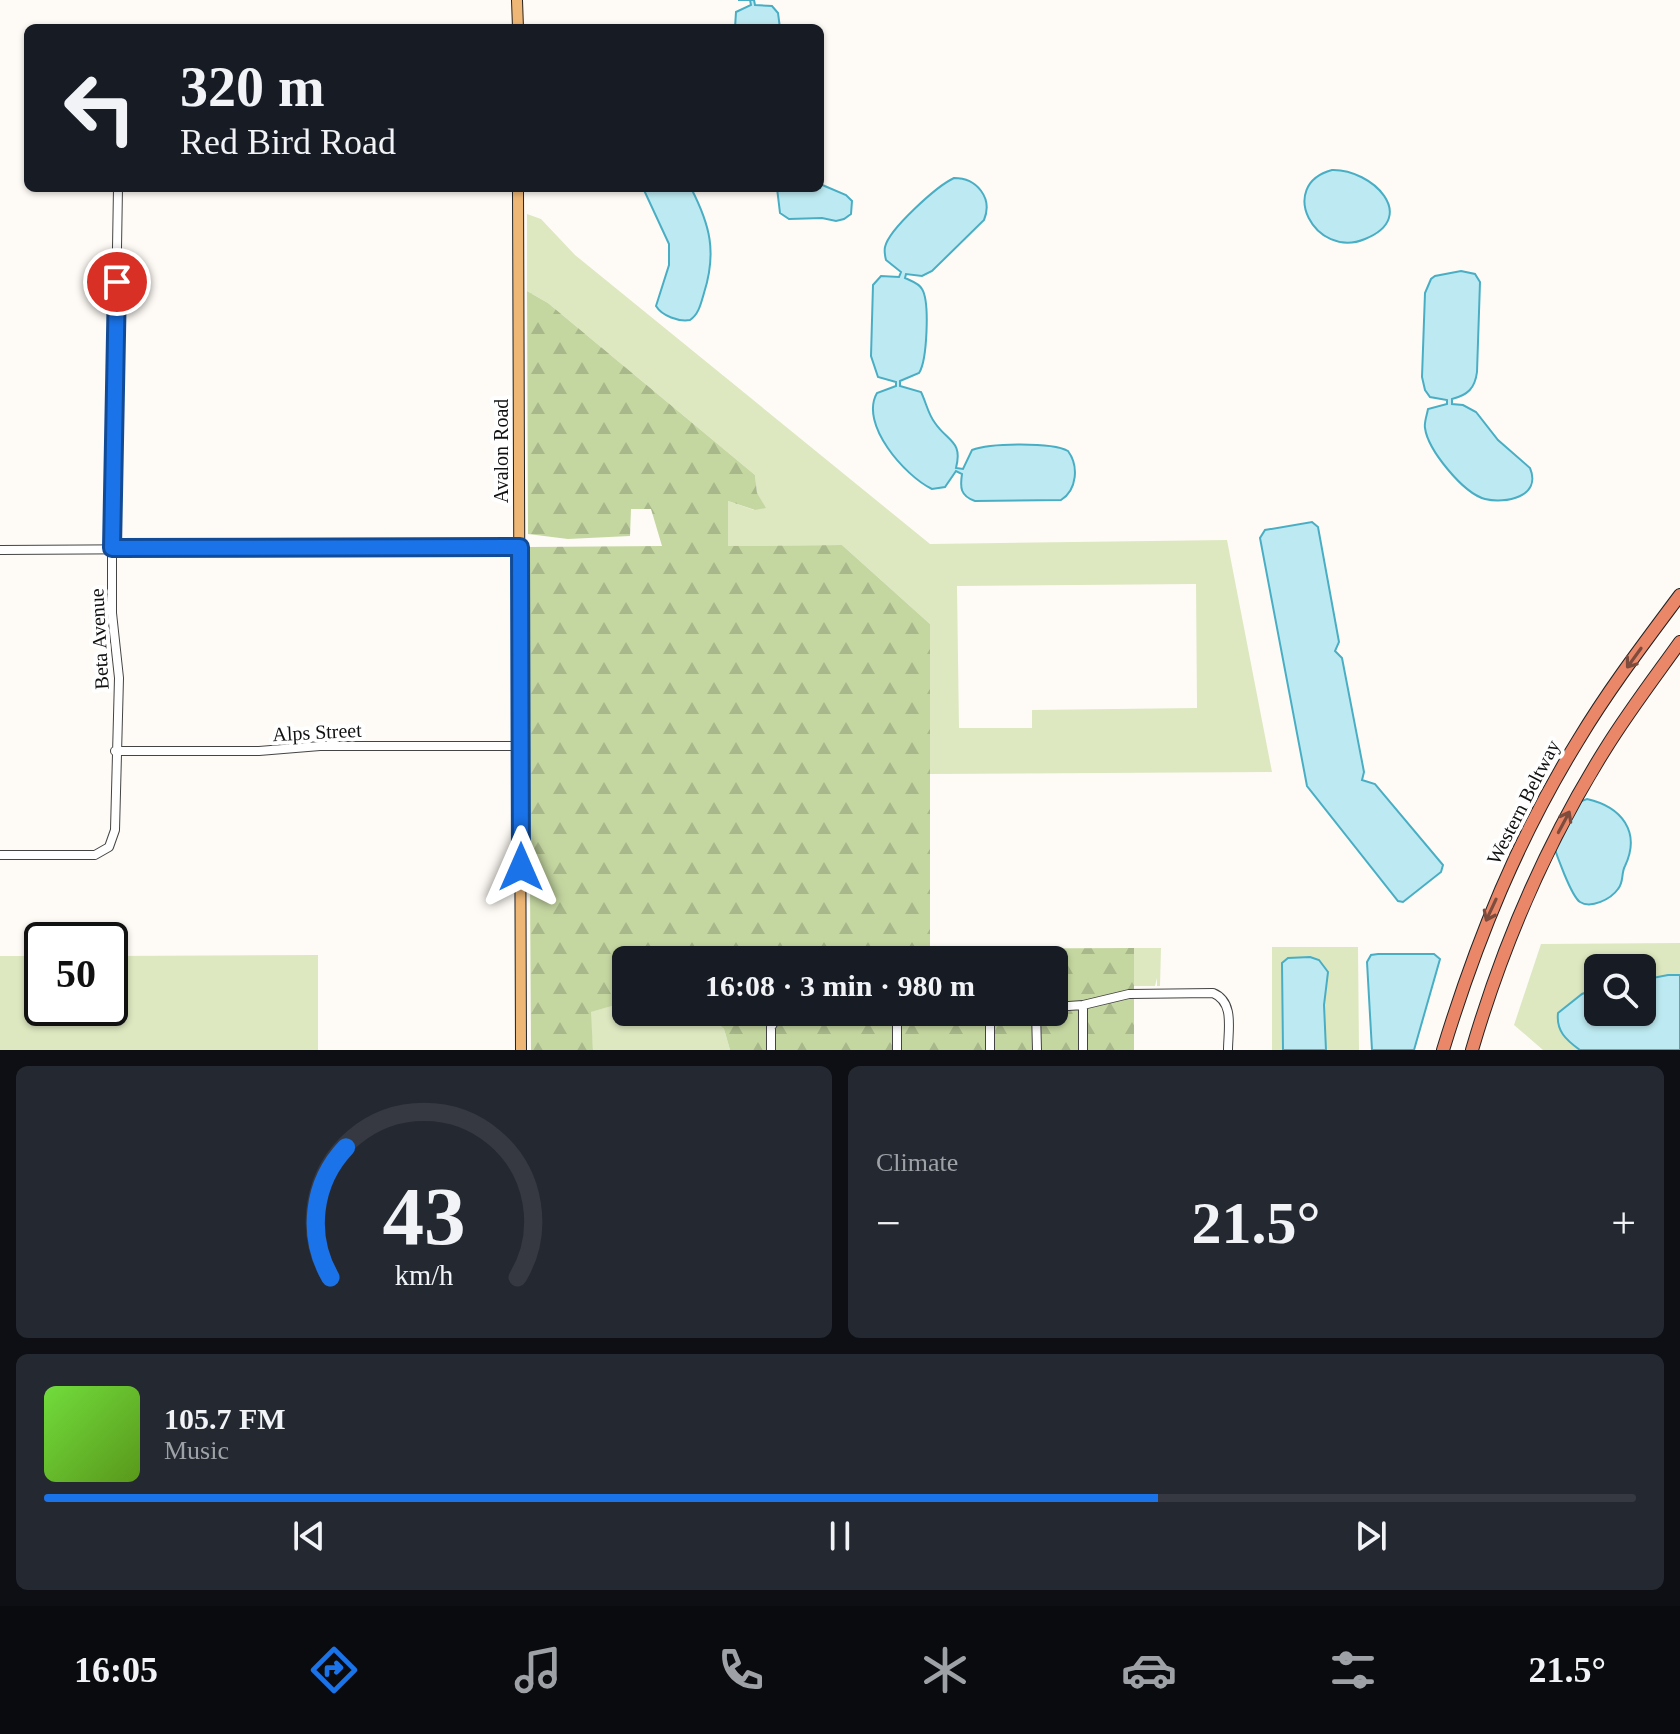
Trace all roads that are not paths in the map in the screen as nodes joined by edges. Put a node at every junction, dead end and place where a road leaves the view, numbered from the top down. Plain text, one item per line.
1 (517, 0) edge
2 (518, 24) edge
3 (118, 192) edge
4 (518, 192) edge
5 (520, 547) junction
6 (112, 548) junction
7 (0, 550) edge
8 (1680, 595) edge
9 (1680, 642) edge
10 (521, 746) junction
11 (115, 751) junction
12 (0, 855) edge
13 (1083, 1005) junction
14 (1068, 1006) edge
15 (772, 1026) edge
16 (897, 1026) edge
17 (989, 1026) edge
18 (1036, 1026) edge
19 (521, 1050) edge
20 (771, 1050) edge
21 (897, 1050) edge
22 (990, 1050) edge
23 (1037, 1050) edge
24 (1083, 1050) edge
25 (1228, 1050) edge
26 (1443, 1050) edge
27 (1472, 1050) edge

1 - 2 main road
3 - 6 street, Beta Avenue
4 - 5 main road, Avalon Road
5 - 6 street
5 - 10 main road, Avalon Road
6 - 7 street
6 - 11 street, Beta Avenue
8 -> 26 highway, Western Beltway
27 -> 9 highway
10 - 11 street, Alps Street
10 - 19 main road, Avalon Road
11 - 12 street, Beta Avenue
13 - 14 street
13 - 24 street
13 - 25 street
15 - 20 street
16 - 21 street
17 - 22 street
18 - 23 street

